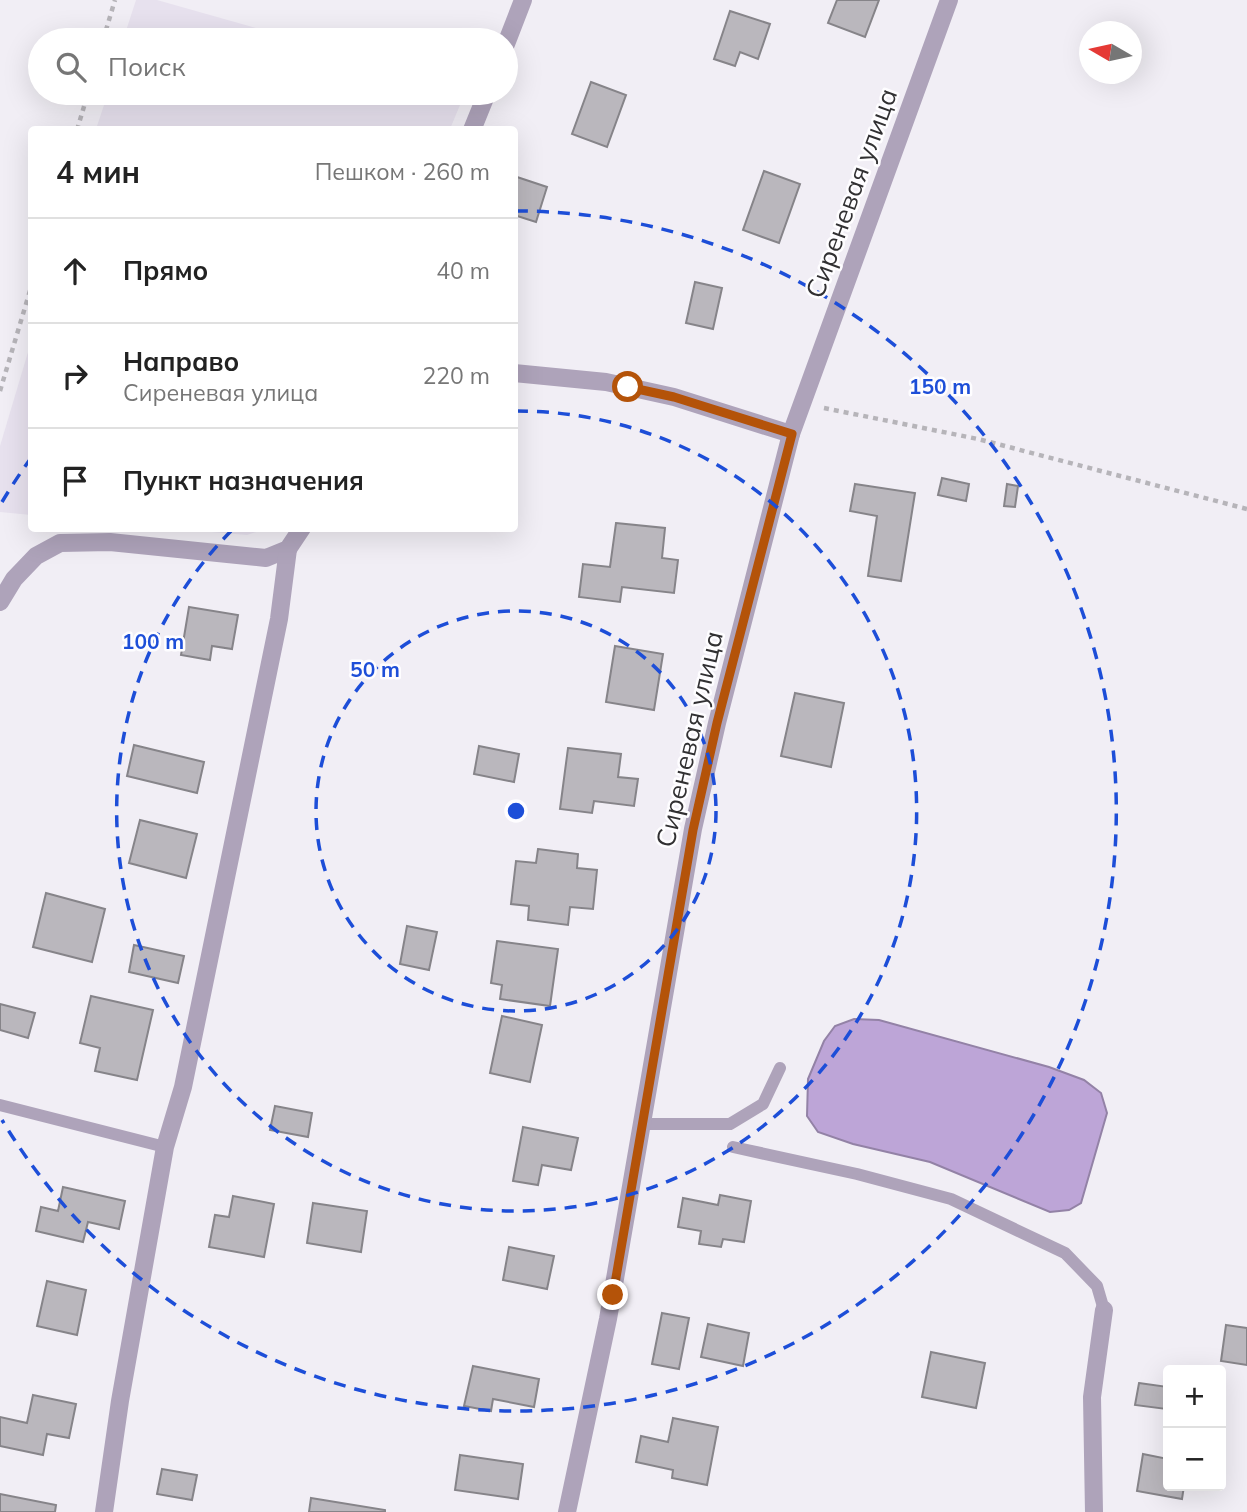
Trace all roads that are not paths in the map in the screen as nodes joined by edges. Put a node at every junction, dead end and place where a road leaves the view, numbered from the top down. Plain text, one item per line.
1 (523, 0) edge
2 (949, 0) edge
3 (512, 28) edge
4 (481, 105) edge
5 (474, 126) edge
6 (518, 373) edge
7 (792, 434) junction
8 (299, 532) edge
9 (288, 549) junction
10 (0, 602) edge
11 (780, 1069) dead end
12 (0, 1105) edge
13 (642, 1124) junction
14 (165, 1147) junction
15 (733, 1147) dead end
16 (1104, 1310) joint
17 (104, 1512) edge
18 (567, 1512) edge
19 (1094, 1512) edge

1 - 3 street
2 - 7 street, Сиреневая улица
4 - 5 street
6 - 7 street
7 - 13 street, Сиреневая улица
8 - 9 street
9 - 10 street
9 - 14 street
11 - 13 lane
12 - 14 lane
13 - 18 street, Сиреневая улица
14 - 17 street
15 - 16 lane
16 - 19 street

